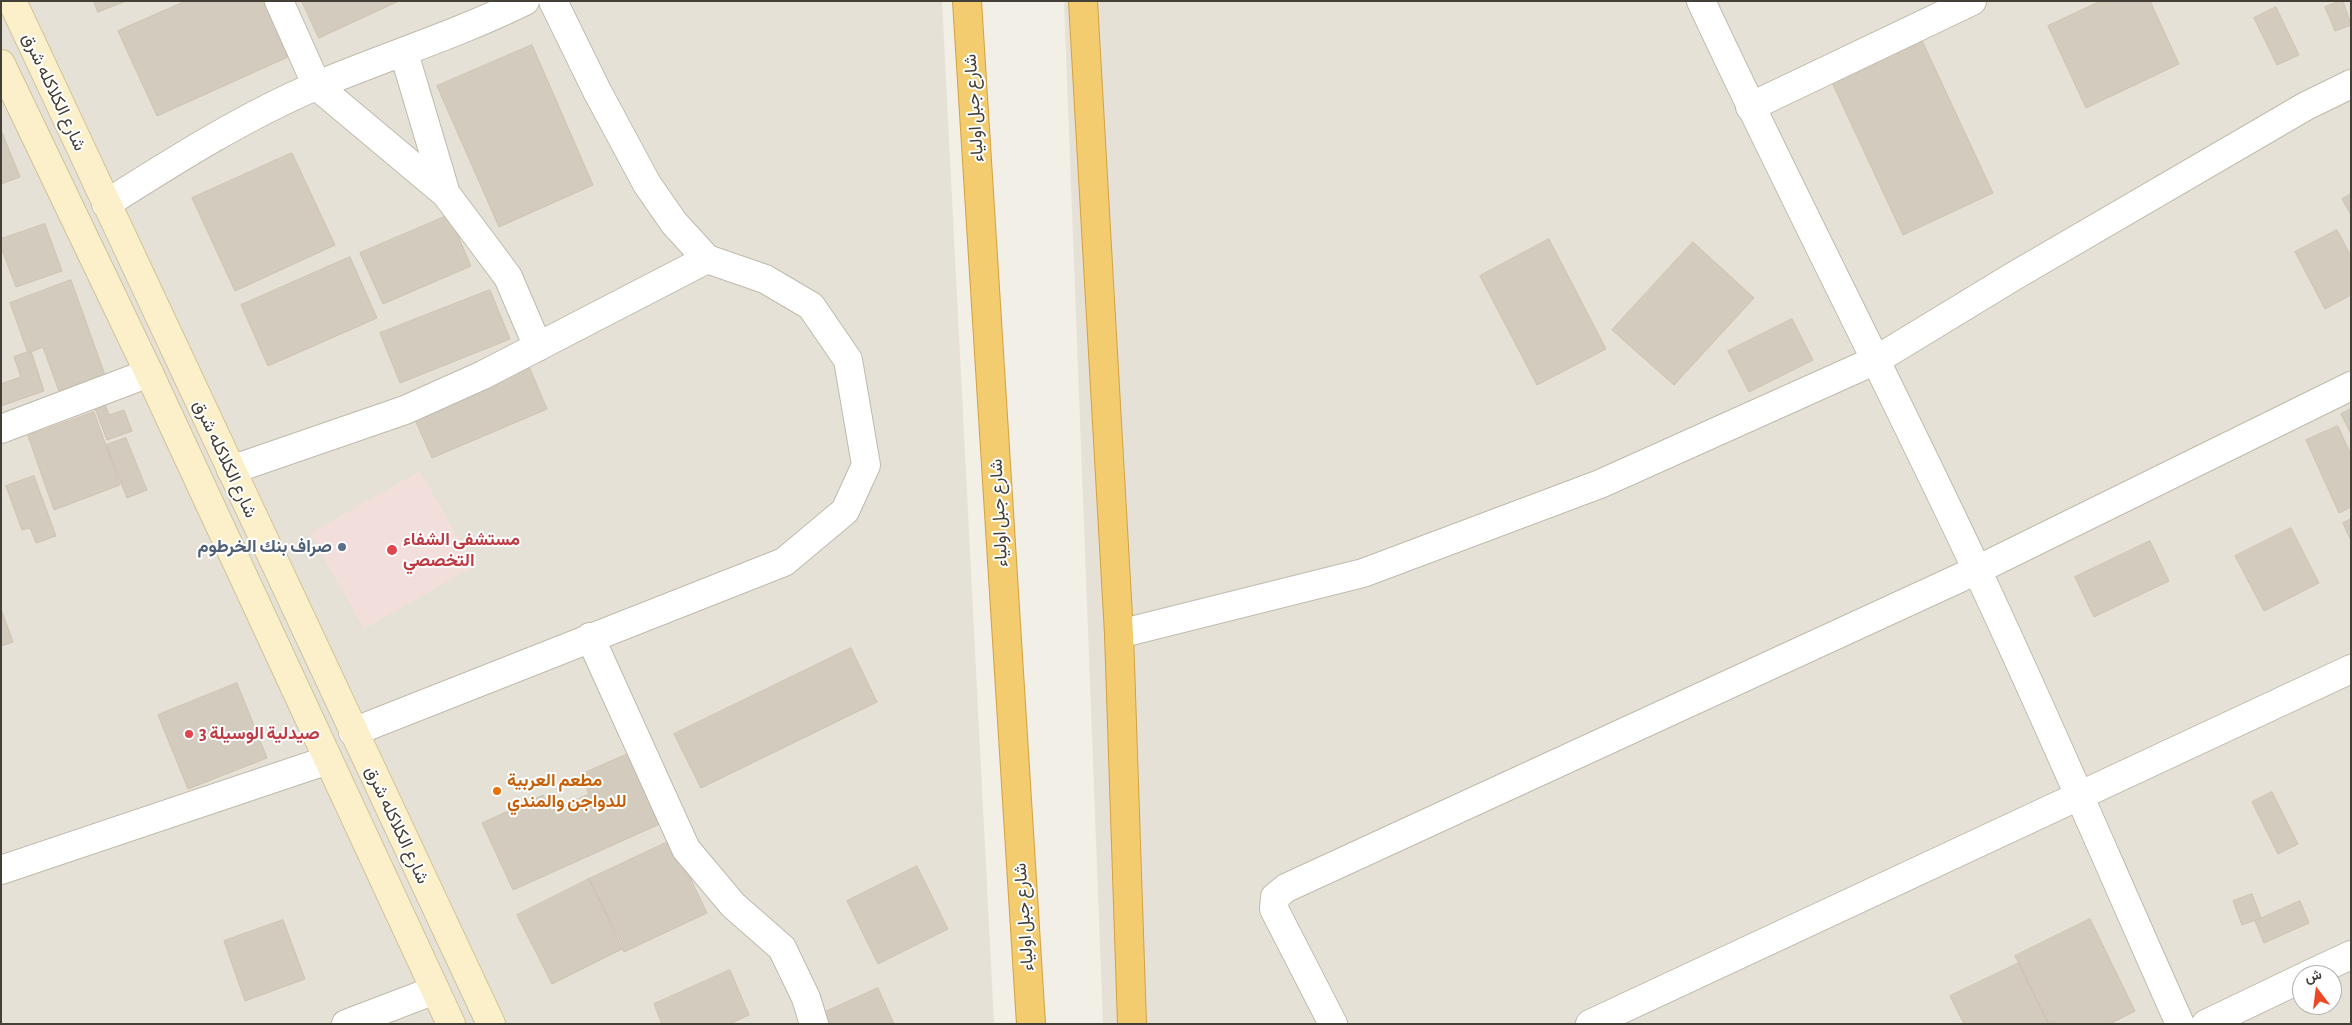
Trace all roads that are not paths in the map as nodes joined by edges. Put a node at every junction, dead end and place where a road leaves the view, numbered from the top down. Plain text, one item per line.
1 (12, 1) edge
2 (279, 1) edge
3 (525, 1) edge
4 (553, 1) edge
5 (967, 1) edge
6 (1083, 1) edge
7 (1701, 1) edge
8 (1972, 1) edge
9 (404, 53) junction
10 (1, 64) edge
11 (2351, 84) edge
12 (317, 86) junction
13 (10, 103) edge
14 (1750, 107) junction
15 (446, 194) junction
16 (106, 204) junction
17 (707, 259) junction
18 (538, 347) junction
19 (1876, 360) junction
20 (149, 372) junction
21 (2351, 386) edge
22 (1, 429) edge
23 (231, 470) junction
24 (1977, 570) junction
25 (1119, 634) junction
26 (590, 638) junction
27 (2351, 669) edge
28 (353, 732) junction
29 (328, 760) junction
30 (2078, 795) junction
31 (1, 870) edge
32 (2351, 955) edge
33 (2330, 965) edge
34 (2292, 983) edge
35 (436, 990) junction
36 (346, 1024) edge
37 (451, 1024) edge
38 (491, 1024) edge
39 (814, 1024) edge
40 (1031, 1024) edge
41 (1132, 1024) edge
42 (1333, 1024) edge
43 (1590, 1024) edge
44 (2180, 1024) edge
45 (2206, 1024) edge

1 - 16 street, شارع الكلاكله شرق
2 - 12 street
3 - 9 street
4 - 17 street
5 - 40 highway, شارع جبل اولياء
6 - 25 highway
7 - 14 street
8 - 14 street
9 - 12 street
9 - 15 street
10 - 13 street, شارع الكلاكله شرق
11 - 19 street
12 - 15 street
12 - 16 street
13 - 20 street, شارع الكلاكله شرق
14 - 19 street
15 - 18 street
16 - 23 street, شارع الكلاكله شرق
17 - 18 street
17 - 26 street
18 - 23 street
19 - 24 street
19 - 25 street
20 - 22 street
20 - 29 street, شارع الكلاكله شرق
21 - 24 street
23 - 28 street, شارع الكلاكله شرق
24 - 30 street
24 - 42 street
25 - 41 highway
26 - 28 street
26 - 39 street
27 - 30 street
28 - 38 street, شارع الكلاكله شرق
29 - 31 street
29 - 35 street, شارع الكلاكله شرق
30 - 43 street
30 - 44 street
32 - 33 street
34 - 45 street
35 - 36 street
35 - 37 street, شارع الكلاكله شرق

